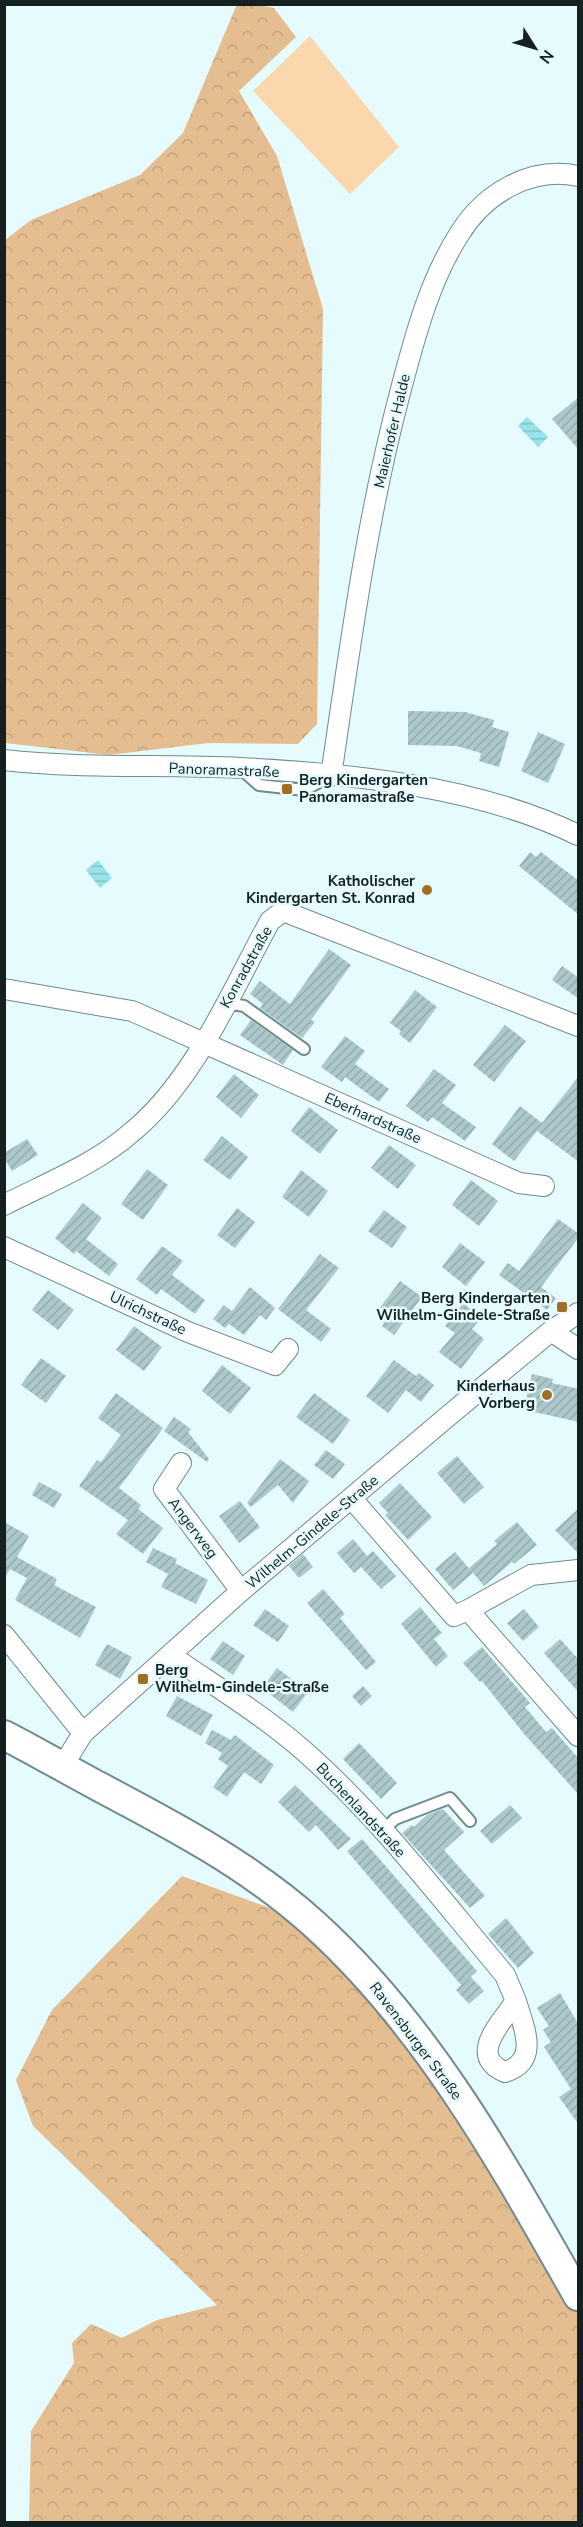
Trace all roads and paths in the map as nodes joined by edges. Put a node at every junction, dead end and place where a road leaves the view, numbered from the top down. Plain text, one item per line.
1 (579, 176) edge
2 (4, 760) edge
3 (331, 776) junction
4 (579, 835) edge
5 (4, 989) edge
6 (225, 1002) junction
7 (579, 1026) edge
8 (204, 1043) junction
9 (304, 1049) dead end
10 (544, 1186) dead end
11 (4, 1205) edge
12 (4, 1247) edge
13 (579, 1313) edge
14 (550, 1331) junction
15 (288, 1349) dead end
16 (579, 1349) edge
17 (181, 1463) dead end
18 (352, 1499) junction
19 (579, 1570) edge
20 (240, 1592) junction
21 (468, 1610) junction
22 (4, 1635) edge
23 (170, 1655) junction
24 (82, 1732) junction
25 (4, 1735) edge
26 (579, 1736) edge
27 (62, 1767) junction
28 (470, 1821) dead end
29 (383, 1830) junction
30 (516, 2001) dead end
31 (579, 2296) edge

1 - 3 street, Maierhofer Halde
2 - 3 street, Panoramastraße
3 - 4 street, Panoramastraße
5 - 8 street, Eberhardstraße
6 - 7 street, Konradstraße
6 - 8 street, Konradstraße
6 - 9 lane
8 - 10 street, Eberhardstraße
8 - 11 street, Konradstraße
12 - 15 street, Ulrichstraße
13 - 14 street, Wilhelm-Gindele-Straße
14 - 16 street
14 - 18 street, Wilhelm-Gindele-Straße
17 - 20 street, Angerweg
18 - 20 street, Wilhelm-Gindele-Straße
18 - 21 street
19 - 21 street
20 - 23 street, Wilhelm-Gindele-Straße
21 - 26 street
22 - 24 street
23 - 24 street, Wilhelm-Gindele-Straße
23 - 29 street, Buchenlandstraße
24 - 27 street, Wilhelm-Gindele-Straße
25 - 27 main road, Ravensburger Straße
27 - 31 main road, Ravensburger Straße
28 - 29 lane
29 - 30 street, Buchenlandstraße

